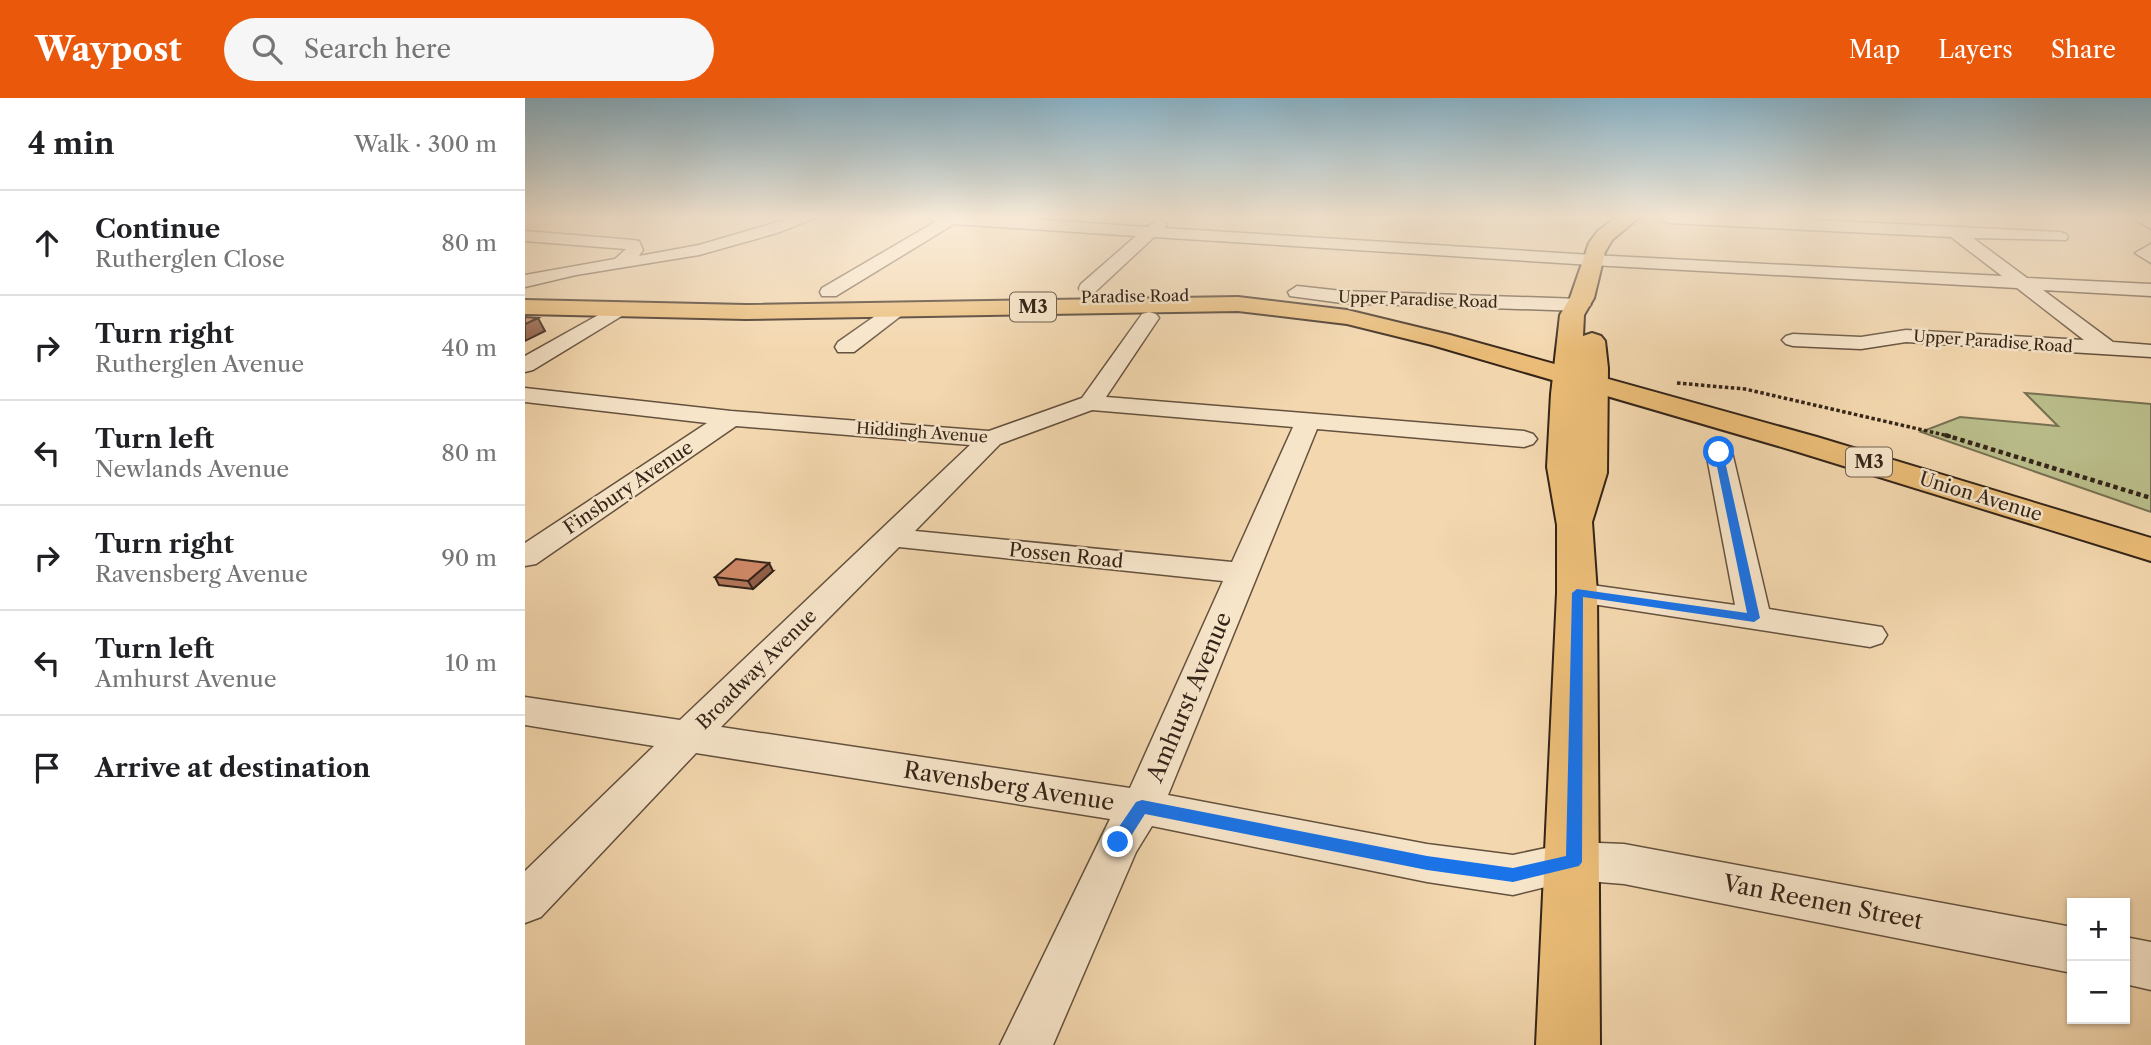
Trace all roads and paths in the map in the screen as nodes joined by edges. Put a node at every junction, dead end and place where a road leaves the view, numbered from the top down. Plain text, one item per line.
1 (630, 262) edge
2 (876, 262) edge
3 (1117, 262) edge
4 (1591, 262) edge
5 (1633, 262) edge
6 (1995, 262) edge
7 (620, 264) joint
8 (525, 279) edge
9 (2023, 283) junction
10 (1088, 288) dead end
11 (2151, 290) edge
12 (829, 292) dead end
13 (1297, 292) dead end
14 (525, 297) edge
15 (1581, 305) junction
16 (525, 307) edge
17 (618, 310) junction
18 (895, 311) junction
19 (1149, 318) dead end
20 (1793, 340) dead end
21 (846, 347) dead end
22 (2107, 348) junction
23 (2151, 351) edge
24 (525, 365) edge
25 (1581, 372) junction
26 (1671, 383) dead end
27 (525, 394) edge
28 (1090, 403) junction
29 (731, 418) junction
30 (1308, 421) junction
31 (991, 439) junction
32 (1524, 439) dead end
33 (1719, 452) dead end
34 (2151, 498) edge
35 (2151, 527) edge
36 (890, 537) junction
37 (2151, 550) edge
38 (525, 557) edge
39 (1241, 573) junction
40 (1577, 593) junction
41 (1754, 618) junction
42 (1870, 635) dead end
43 (525, 710) edge
44 (687, 737) junction
45 (1142, 807) junction
46 (1574, 862) junction
47 (525, 902) edge
48 (2067, 949) edge
49 (2130, 962) edge
50 (2151, 966) edge
51 (1026, 1045) edge
52 (1568, 1045) edge

1 - 7 street
2 - 12 street
3 - 10 street
4 - 15 main road
5 - 9 street
6 - 9 street
7 - 8 street
9 - 11 street
9 - 22 street
13 - 15 street, Upper Paradise Road
14 - 25 main road, Paradise Road / M3
15 - 25 main road
16 - 17 main road, Paradise Road / M3
17 - 18 main road, Paradise Road / M3
17 - 24 street
18 - 21 street
18 - 25 main road, Paradise Road / M3
19 - 28 street
20 - 22 street, Upper Paradise Road
22 - 23 street, Upper Paradise Road
25 - 35 main road, Union Avenue / M3
25 - 37 main road, Union Avenue / M3
25 - 40 main road
26 - 34 path
27 - 29 street, Hiddingh Avenue
28 - 30 street, Hiddingh Avenue
28 - 31 street, Hiddingh Avenue
29 - 31 street, Hiddingh Avenue
29 - 38 street, Finsbury Avenue
30 - 32 street, Hiddingh Avenue
30 - 39 street, Amhurst Avenue
31 - 36 street, Broadway Avenue
33 - 41 street
36 - 39 street, Possen Road
36 - 44 street, Broadway Avenue
39 - 45 street, Amhurst Avenue
40 - 41 street
40 - 46 main road
41 - 42 street
43 - 44 street, Ravensberg Avenue
44 - 45 street, Ravensberg Avenue
44 - 47 street, Broadway Avenue
45 - 46 street, Ravensberg Avenue
45 - 51 street, Amhurst Avenue
46 - 48 street, Van Reenen Street
46 - 52 main road
49 - 50 street

